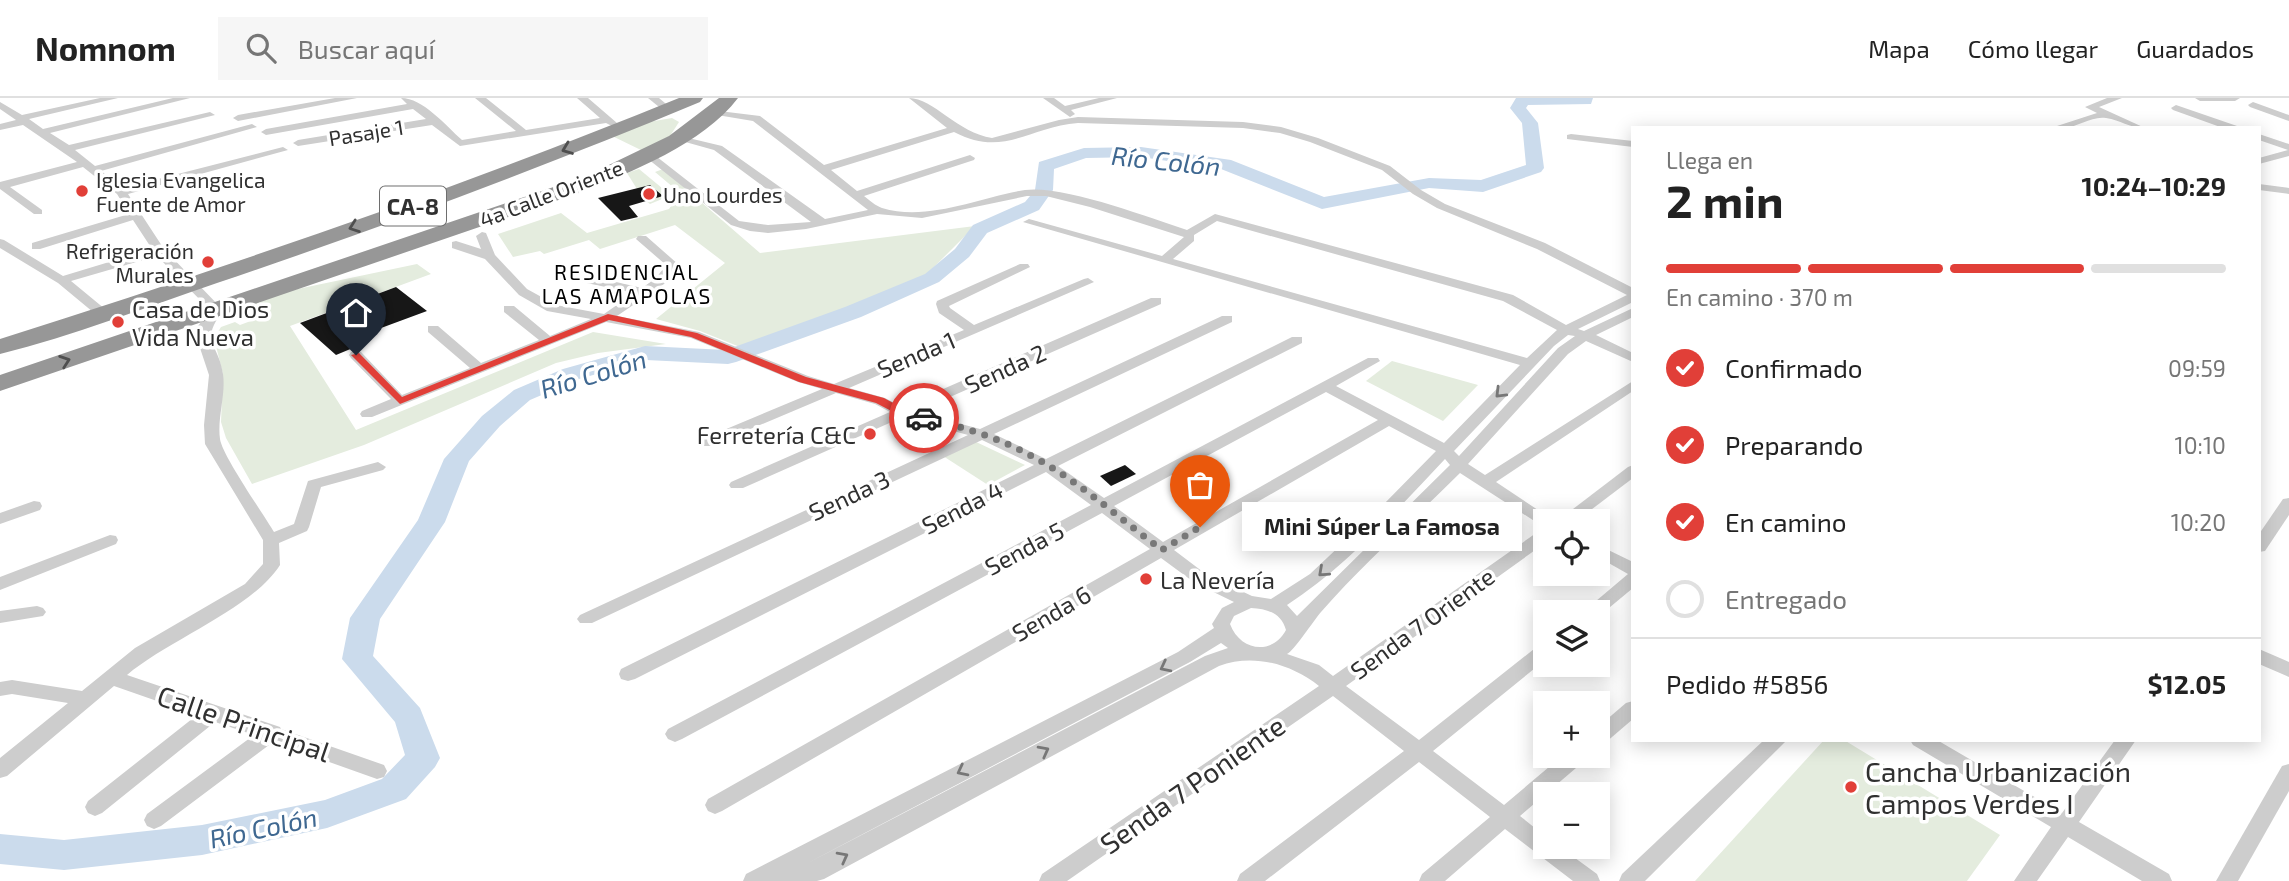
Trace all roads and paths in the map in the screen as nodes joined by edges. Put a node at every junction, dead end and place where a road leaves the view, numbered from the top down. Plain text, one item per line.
1 (113, 98) edge
2 (185, 98) edge
3 (352, 98) edge
4 (406, 98) edge
5 (480, 98) edge
6 (582, 98) edge
7 (694, 98) edge
8 (729, 98) edge
9 (914, 98) edge
10 (1048, 98) edge
11 (1112, 98) edge
12 (2117, 98) edge
13 (2200, 98) edge
14 (2231, 98) edge
15 (660, 104) edge
16 (0, 105) edge
17 (417, 105) junction
18 (2253, 105) dead end
19 (2176, 108) dead end
20 (1063, 109) junction
21 (714, 112) junction
22 (2105, 114) junction
23 (210, 115) dead end
24 (237, 118) dead end
25 (2289, 118) edge
26 (23, 120) junction
27 (1078, 120) junction
28 (435, 121) junction
29 (620, 124) junction
30 (2062, 126) dead end
31 (2135, 126) edge
32 (2227, 126) edge
33 (0, 127) edge
34 (252, 127) dead end
35 (956, 128) junction
36 (42, 132) junction
37 (267, 132) dead end
38 (524, 133) junction
39 (678, 137) junction
40 (1571, 137) dead end
41 (2261, 138) edge
42 (298, 143) dead end
43 (1631, 144) edge
44 (2289, 147) edge
45 (67, 149) junction
46 (283, 150) dead end
47 (2289, 153) edge
48 (648, 155) junction
49 (970, 158) dead end
50 (2261, 160) edge
51 (91, 166) junction
52 (821, 170) junction
53 (1, 186) edge
54 (2261, 187) edge
55 (2289, 191) edge
56 (121, 192) junction
57 (855, 195) junction
58 (539, 201) junction
59 (877, 211) junction
60 (38, 212) dead end
61 (137, 215) junction
62 (819, 222) junction
63 (1029, 222) dead end
64 (1188, 233) junction
65 (642, 239) dead end
66 (0, 243) edge
67 (36, 246) dead end
68 (486, 246) junction
69 (159, 251) junction
70 (1164, 260) junction
71 (1024, 267) dead end
72 (586, 279) dead end
73 (62, 280) junction
74 (1088, 282) dead end
75 (194, 284) junction
76 (289, 286) junction
77 (645, 292) junction
78 (1631, 294) edge
79 (1631, 296) edge
80 (1156, 301) dead end
81 (509, 309) dead end
82 (216, 310) junction
83 (1631, 313) edge
84 (103, 314) junction
85 (608, 317) junction
86 (1227, 319) dead end
87 (433, 328) dead end
88 (973, 330) junction
89 (1566, 330) junction
90 (1585, 335) junction
91 (547, 340) junction
92 (1297, 340) dead end
93 (0, 347) edge
94 (356, 355) dead end
95 (1631, 357) edge
96 (1373, 361) dead end
97 (1530, 363) junction
98 (478, 368) junction
99 (0, 383) edge
100 (1631, 386) edge
101 (1327, 387) junction
102 (834, 388) junction
103 (400, 401) junction
104 (902, 413) junction
105 (367, 414) dead end
106 (1388, 421) junction
107 (979, 433) junction
108 (705, 443) dead end
109 (1445, 450) junction
110 (1046, 465) junction
111 (1459, 466) junction
112 (378, 467) dead end
113 (1631, 472) edge
114 (1484, 482) junction
115 (737, 485) dead end
116 (2289, 503) edge
117 (34, 506) dead end
118 (1102, 506) junction
119 (1581, 509) edge
120 (1533, 513) edge
121 (0, 519) edge
122 (110, 540) dead end
123 (271, 540) junction
124 (1533, 544) edge
125 (2261, 544) edge
126 (1162, 550) junction
127 (1610, 557) edge
128 (1631, 569) edge
129 (1201, 579) junction
130 (1631, 581) edge
131 (0, 584) edge
132 (1607, 600) edge
133 (1249, 602) junction
134 (1274, 605) junction
135 (37, 612) dead end
136 (0, 617) edge
137 (586, 619) dead end
138 (1222, 626) junction
139 (1294, 633) junction
140 (1262, 654) junction
141 (2261, 657) edge
142 (1533, 660) edge
143 (1312, 670) junction
144 (2289, 670) edge
145 (628, 674) dead end
146 (111, 677) junction
147 (1334, 686) junction
148 (0, 689) edge
149 (87, 699) junction
150 (1631, 710) edge
151 (214, 712) junction
152 (1610, 728) edge
153 (273, 732) junction
154 (675, 734) dead end
155 (1775, 742) edge
156 (2125, 742) edge
157 (1945, 746) edge
158 (1418, 752) junction
159 (8, 764) edge
160 (1562, 768) edge
161 (377, 771) dead end
162 (2289, 772) edge
163 (715, 806) dead end
164 (95, 807) dead end
165 (1504, 817) junction
166 (154, 820) dead end
167 (2066, 826) junction
168 (754, 881) edge
169 (779, 881) edge
170 (1050, 881) edge
171 (1248, 881) edge
172 (1430, 881) edge
173 (1589, 881) edge
174 (1630, 881) edge
175 (2025, 881) edge
176 (2161, 881) edge
177 (2227, 881) edge

1 - 26 street
2 - 36 street
3 - 24 street
4 - 17 street
5 - 38 street
6 - 29 street
7 - 15 highway, 4a Calle Oriente / CA-8
8 - 21 highway, 4a Calle Oriente / CA-8
9 - 35 street
10 - 20 street
11 - 20 street
12 - 22 street
13 - 14 street
15 - 29 highway, 4a Calle Oriente / CA-8
16 - 26 street
17 - 28 street
17 - 37 street
18 - 25 street
19 - 32 street
20 - 27 street
21 - 39 highway, 4a Calle Oriente / CA-8
21 - 52 street
22 - 30 street
22 - 31 street
23 - 45 street
26 - 33 street
26 - 36 street
27 - 35 street
27 - 78 street
28 - 38 street
28 - 42 street, Pasaje 1
29 - 38 street
29 - 39 highway
29 -> 75 highway, 4a Calle Oriente / CA-8
34 - 51 street
35 - 52 street
36 - 45 street
39 - 48 highway, 4a Calle Oriente / CA-8
39 - 62 street
40 - 43 street
41 - 44 street
45 - 51 street
46 - 56 street
47 - 50 street
48 - 58 highway, 4a Calle Oriente / CA-8
48 - 62 street
49 - 57 street
51 - 53 street
51 - 56 street
52 - 57 street
53 - 60 street
54 - 55 street
56 - 61 street
57 - 59 street
58 - 68 highway
58 - 76 highway, 4a Calle Oriente / CA-8
59 - 62 street
59 - 64 street
61 - 67 street
61 - 69 street
63 - 70 street
64 - 70 street
64 - 89 street
65 - 77 street
66 - 73 street
68 - 76 highway
68 - 85 street
69 - 73 street
69 - 75 street
70 - 97 street
71 - 88 street
72 - 77 street
73 - 84 street
74 - 88 street, Senda 1
75 - 82 street
75 - 84 highway, 4a Calle Oriente / CA-8
76 - 82 highway, 4a Calle Oriente / CA-8
77 - 85 street
79 - 89 street
80 - 104 street, Senda 2
81 - 91 street
99 -> 82 highway, 4a Calle Oriente / CA-8
82 - 123 street
83 - 90 street
84 - 93 highway, 4a Calle Oriente / CA-8
85 - 91 street
85 - 102 street
86 - 107 street, Senda 3
87 - 98 street
88 - 102 street, Senda 1
89 - 90 street
89 - 97 street
90 - 95 street
90 - 111 street
91 - 98 street
92 - 110 street, Senda 4
94 - 103 street
96 - 101 street, Senda 5
97 -> 109 street
98 - 103 street
100 - 114 street
101 - 106 street
101 - 118 street, Senda 5
102 - 104 street
102 - 108 street, Senda 1
103 - 105 street
104 - 107 street
104 - 115 street, Senda 2
106 - 109 street
106 - 126 street, Senda 6
107 - 110 street
107 - 137 street, Senda 3
109 - 111 street
109 -> 134 street
110 - 118 street
110 - 145 street, Senda 4
111 - 114 street
111 - 139 street
112 - 123 street
113 - 119 street
114 - 120 street
116 - 125 street
117 - 121 street
118 - 126 street
118 - 154 street, Senda 5
122 - 131 street
123 - 146 street
124 - 147 street, Senda 7 Oriente
126 - 129 street
126 - 163 street, Senda 6
127 - 128 street
129 - 133 street
129 - 138 street
130 - 132 street
133 - 134 street
133 - 138 street
134 - 139 street
135 - 136 street
138 - 140 street
138 -> 168 street
139 - 140 street
139 - 143 street
140 - 143 street
169 -> 140 street
141 - 144 street
142 - 158 street
143 - 147 street
146 - 149 street
146 - 151 street, Calle Principal
147 - 158 street
147 - 170 street, Senda 7 Poniente
148 - 149 street
149 - 159 street
150 - 152 street
151 - 153 street, Calle Principal
151 - 164 street
153 - 161 street, Calle Principal
153 - 166 street
155 - 174 street
156 - 167 street
157 - 167 street
158 - 165 street
158 - 171 street
160 - 165 street
162 - 177 street
165 - 172 street
165 - 173 street
167 - 175 street
167 - 176 street

